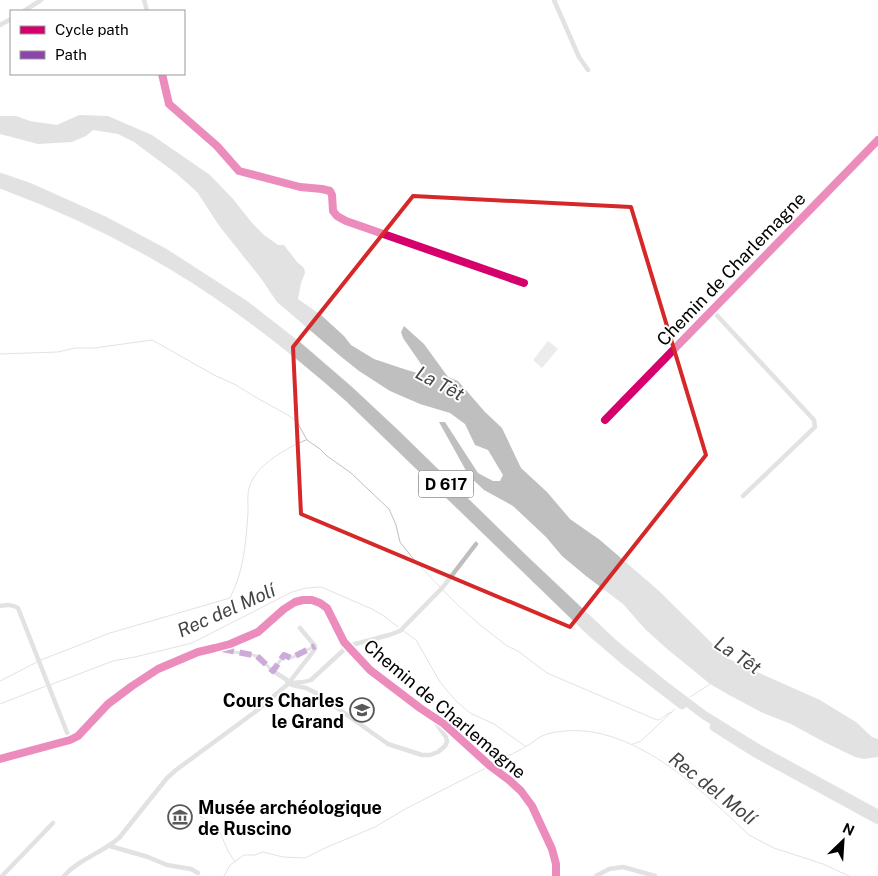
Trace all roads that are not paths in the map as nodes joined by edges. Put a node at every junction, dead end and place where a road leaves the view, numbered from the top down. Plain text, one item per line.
1 (41, 0) edge
2 (554, 0) edge
3 (26, 10) edge
4 (588, 70) dead end
5 (162, 75) edge
6 (878, 140) edge
7 (0, 177) edge
8 (0, 184) edge
9 (524, 283) dead end
10 (712, 310) junction
11 (605, 420) dead end
12 (743, 496) dead end
13 (476, 544) dead end
14 (0, 606) edge
15 (300, 628) dead end
16 (315, 646) junction
17 (348, 646) junction
18 (215, 648) junction
19 (273, 671) junction
20 (288, 684) junction
21 (437, 719) junction
22 (70, 740) junction
23 (0, 759) edge
24 (878, 814) edge
25 (878, 820) edge
26 (54, 823) dead end
27 (110, 846) junction
28 (198, 873) dead end
29 (2, 876) edge
30 (64, 876) edge
31 (556, 876) edge
32 (596, 876) edge
33 (655, 876) edge

1 - 3 street
2 - 4 street
5 - 9 street
6 - 10 street, Chemin de Charlemagne
7 - 24 highway, D 617
8 - 25 highway, D 617
10 - 11 street, Chemin de Charlemagne
10 - 12 street
13 - 17 street, Chemin de Charlemagne
14 - 22 street
15 - 16 street
16 - 19 street
16 - 20 street
17 - 18 street
17 - 20 street
17 - 21 street, Chemin de Charlemagne
18 - 19 street
18 - 22 street
19 - 20 street
20 - 21 street
20 - 27 street
21 - 31 street, Chemin de Charlemagne
22 - 23 street
26 - 29 street
27 - 28 street
27 - 30 street
32 - 33 street

